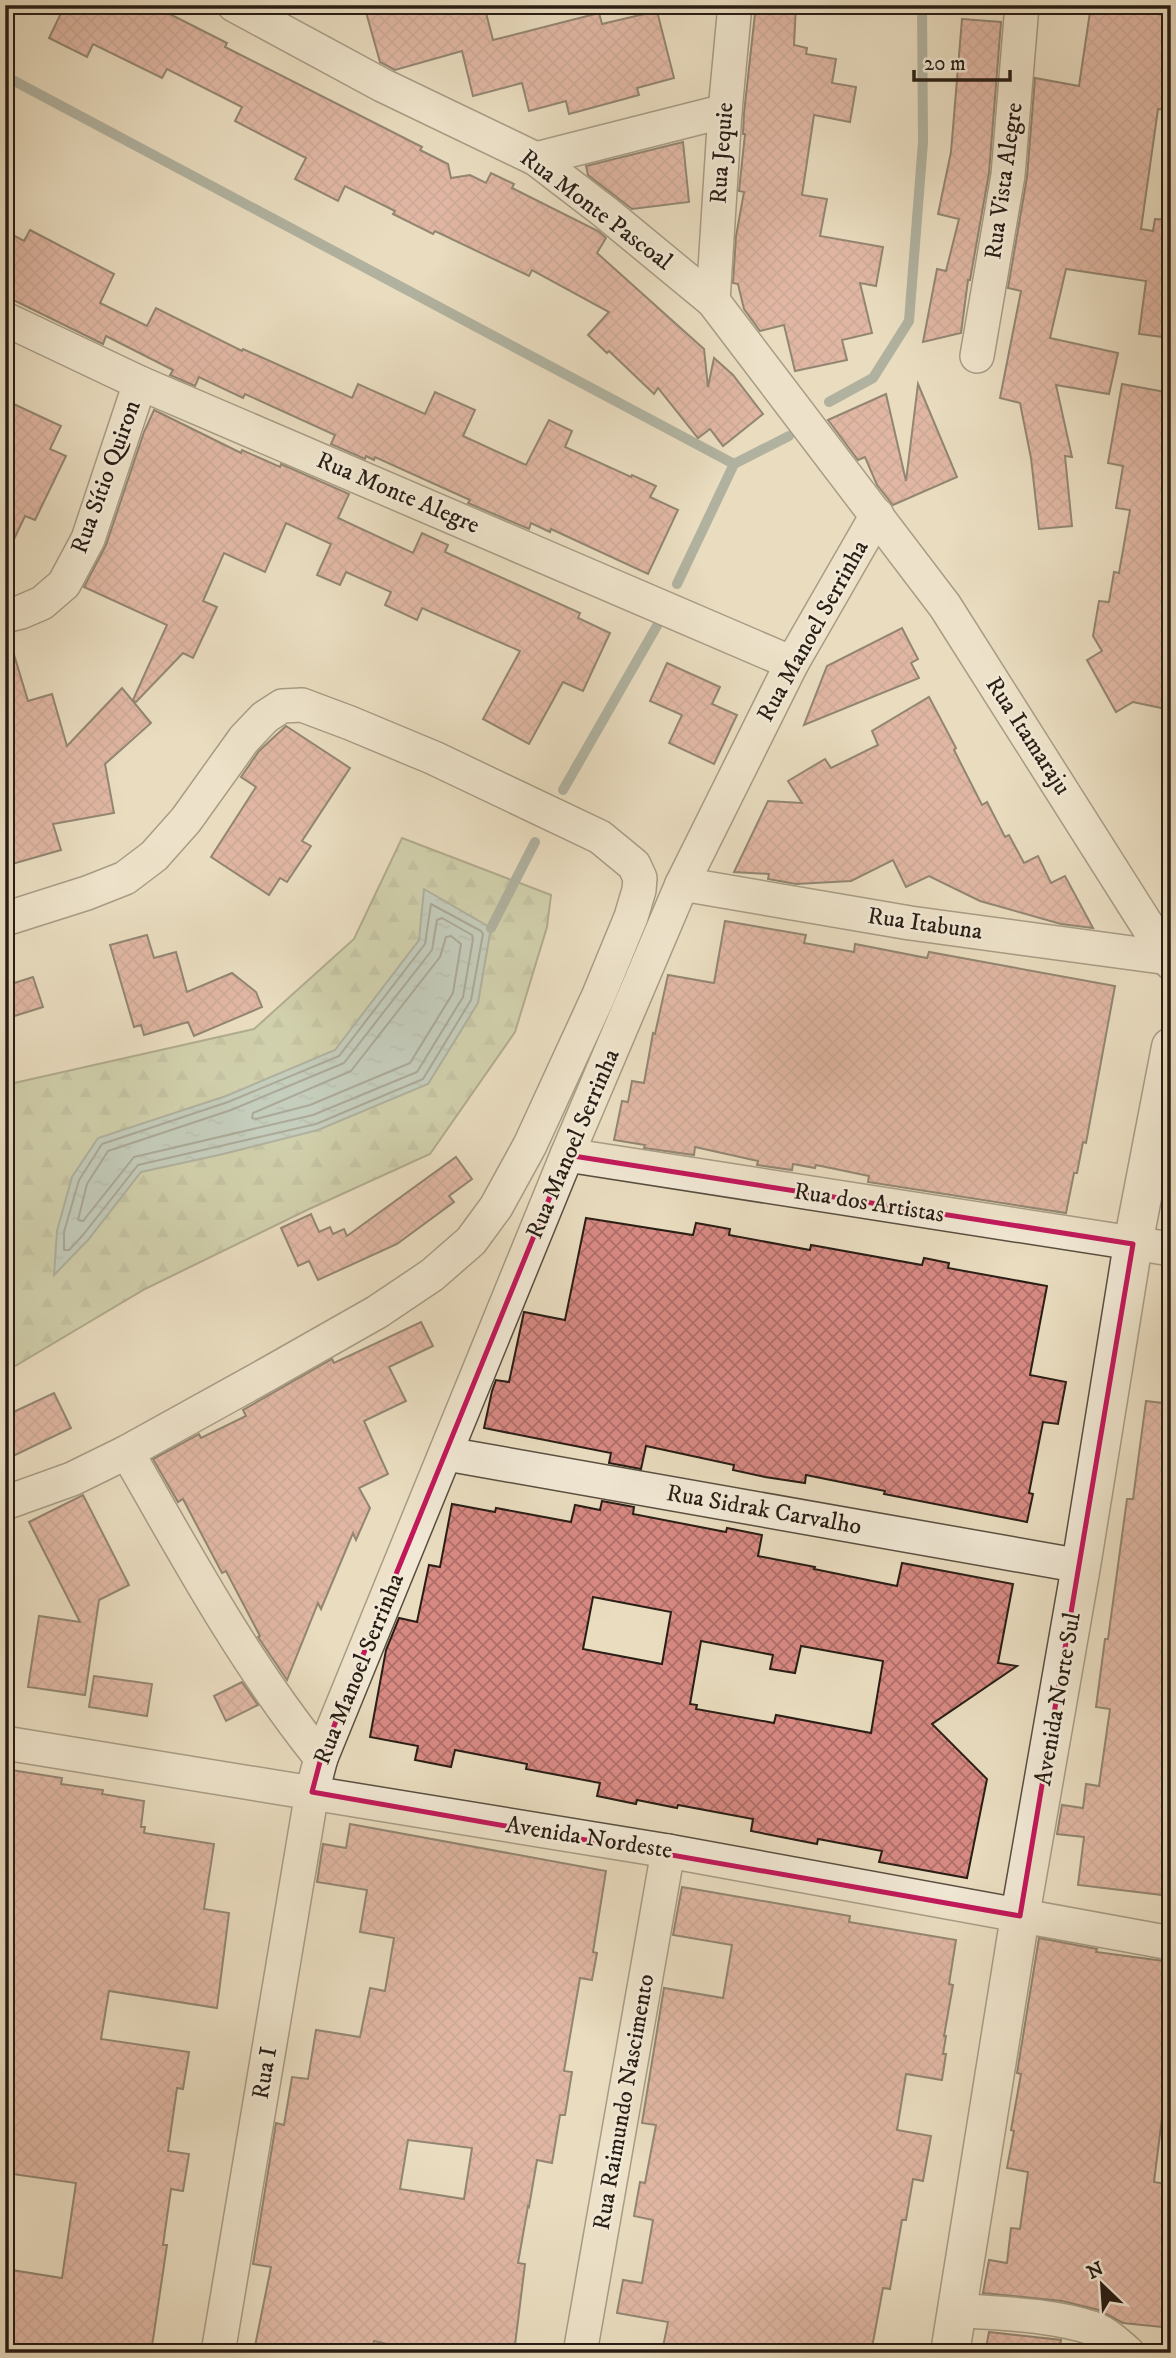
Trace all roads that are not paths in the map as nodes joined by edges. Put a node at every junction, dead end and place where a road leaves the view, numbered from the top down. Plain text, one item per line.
1 (234, 5) edge
2 (735, 5) edge
3 (1022, 5) edge
4 (725, 111) junction
5 (536, 159) junction
6 (713, 301) junction
7 (5, 319) edge
8 (977, 356) dead end
9 (140, 383) junction
10 (877, 515) junction
11 (5, 616) edge
12 (792, 663) junction
13 (682, 884) junction
14 (5, 919) edge
15 (1170, 960) edge
16 (1171, 1047) edge
17 (567, 1155) junction
18 (1133, 1244) junction
19 (1171, 1250) edge
20 (127, 1452) junction
21 (447, 1454) junction
22 (5, 1503) edge
23 (1081, 1566) junction
24 (5, 1743) edge
25 (321, 1758) junction
26 (312, 1793) junction
27 (668, 1851) junction
28 (1020, 1916) junction
29 (1171, 1943) edge
30 (957, 2310) junction
31 (218, 2353) edge
32 (580, 2353) edge
33 (950, 2353) edge
34 (1128, 2353) edge

1 - 5 street, Rua Monte Pascoal
2 - 4 street, Rua Jequie
3 - 8 street, Rua Vista Alegre
4 - 5 street
4 - 6 street, Rua Jequie
5 - 6 street, Rua Monte Pascoal
6 - 10 street, Rua Monte Pascoal
7 - 9 street, Rua Monte Alegre
9 - 11 street, Rua Sítio Quiron
9 - 12 street, Rua Monte Alegre
10 - 12 street, Rua Manoel Serrinha
10 - 15 street, Rua Itamaraju
12 - 13 street, Rua Manoel Serrinha
13 - 15 street, Rua Itabuna
13 - 17 street, Rua Manoel Serrinha
14 - 20 street
16 - 18 street, Avenida Norte Sul
17 - 18 street, Rua dos Artistas
17 - 21 street, Rua Manoel Serrinha
18 - 19 street, Rua dos Artistas
18 - 23 street, Avenida Norte Sul
20 - 22 street
20 - 25 street
21 - 23 street, Rua Sidrak Carvalho
21 - 25 street, Rua Manoel Serrinha
23 - 28 street, Avenida Norte Sul
24 - 26 street, Avenida Nordeste
25 - 26 street, Rua Manoel Serrinha
26 - 27 street, Avenida Nordeste
26 - 31 street, Rua I
27 - 28 street, Avenida Nordeste
27 - 32 street, Rua Raimundo Nascimento
28 - 29 street, Avenida Nordeste
28 - 30 street, Avenida Norte Sul
30 - 33 street, Avenida Norte Sul
30 - 34 street

